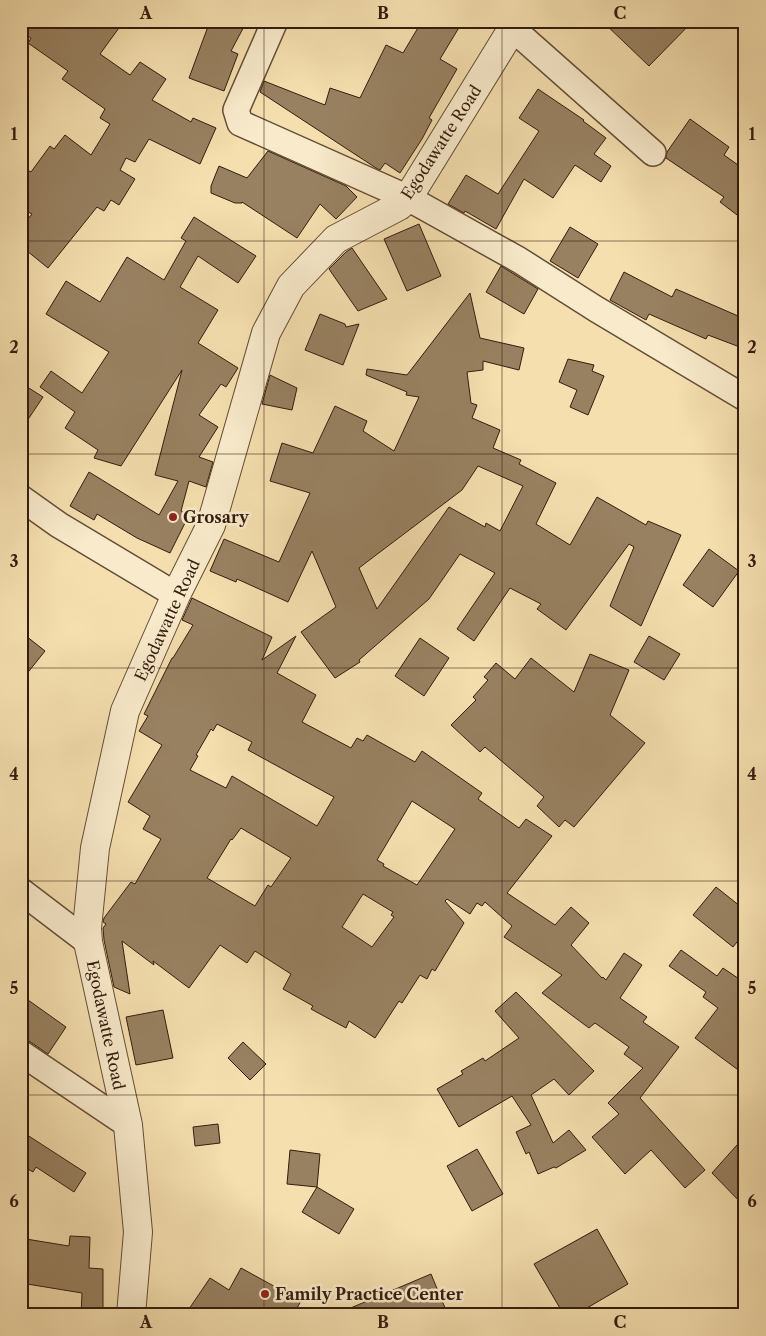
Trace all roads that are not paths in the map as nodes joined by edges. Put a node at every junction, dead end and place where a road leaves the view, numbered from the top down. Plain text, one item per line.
1 (274, 21) edge
2 (514, 25) edge
3 (653, 153) dead end
4 (408, 198) junction
5 (745, 398) edge
6 (21, 498) edge
7 (176, 595) junction
8 (21, 891) edge
9 (88, 942) junction
10 (21, 1053) edge
11 (128, 1125) junction
12 (131, 1315) edge

1 - 4 street
2 - 3 street
2 - 4 street, Egodawatte Road
4 - 5 street
4 - 7 street, Egodawatte Road
6 - 7 street
7 - 9 street, Egodawatte Road
8 - 9 street
9 - 11 street, Egodawatte Road
10 - 11 street
11 - 12 street, Egodawatte Road

